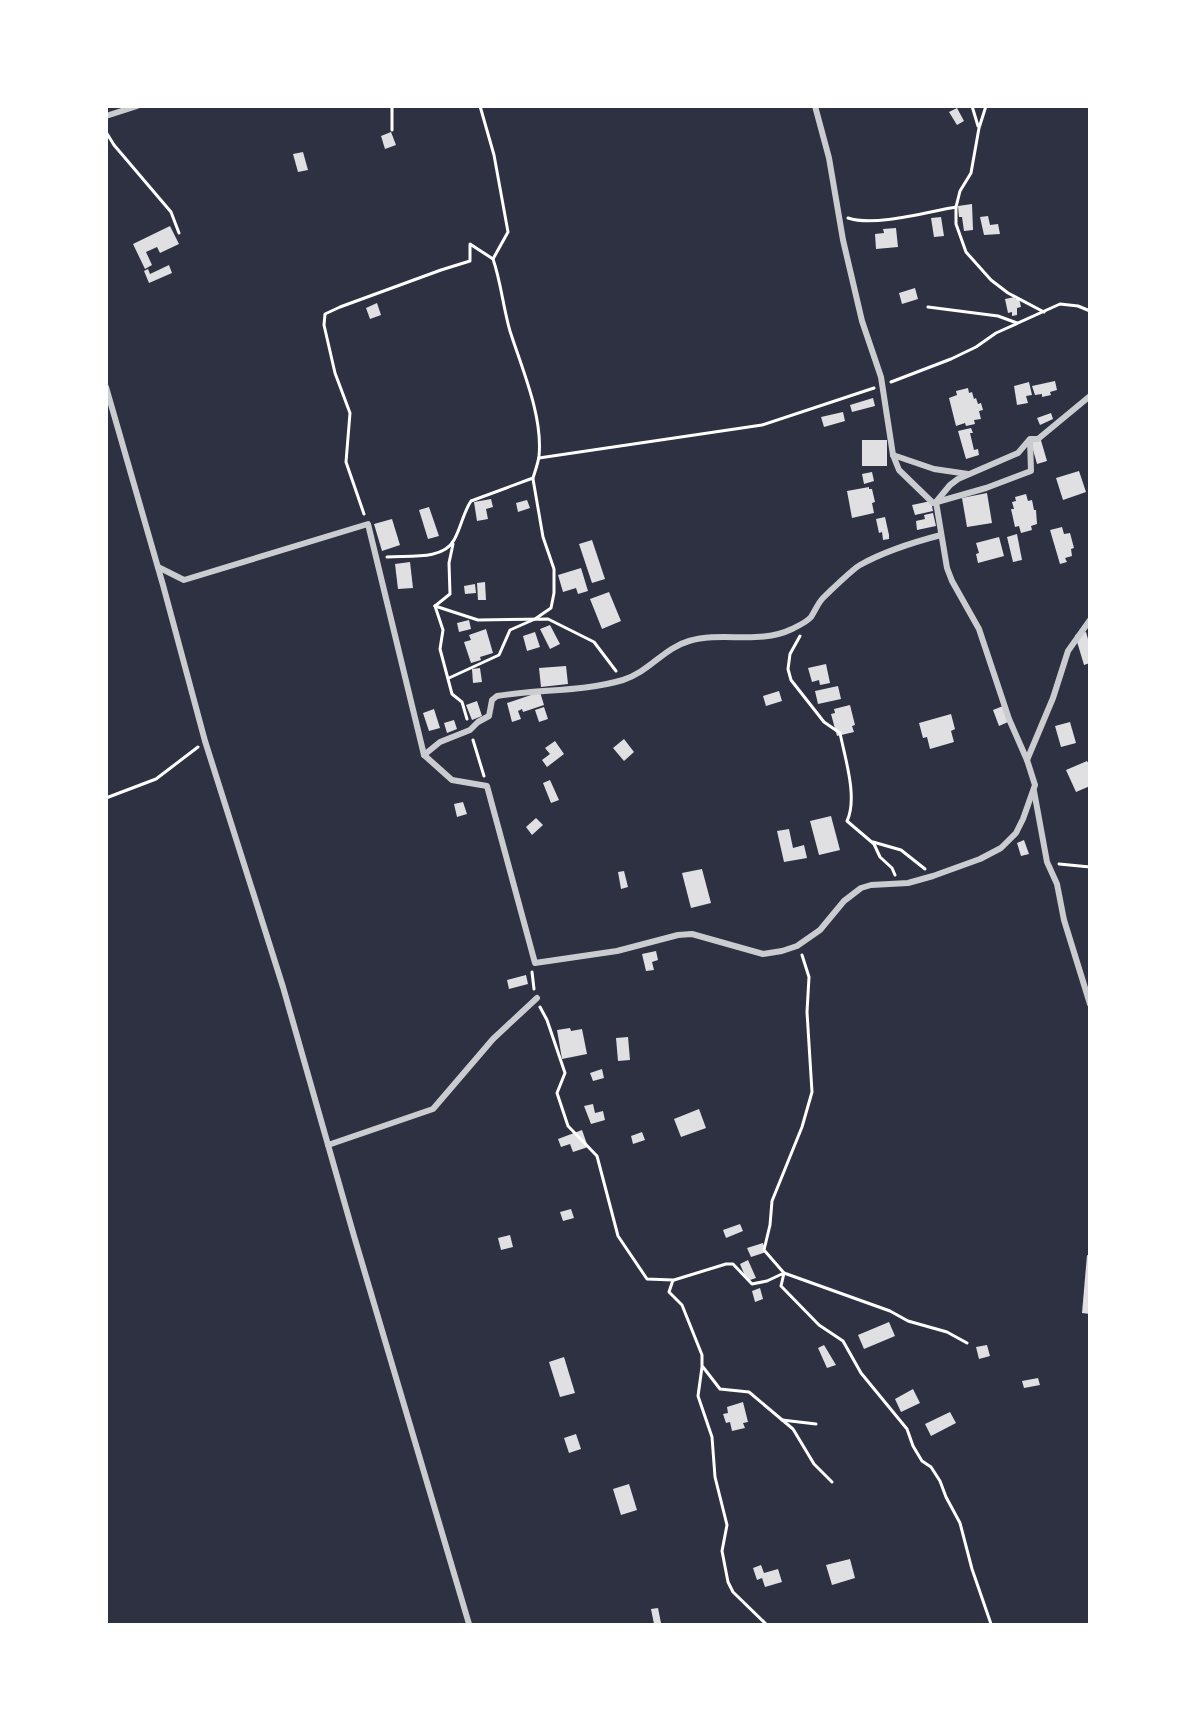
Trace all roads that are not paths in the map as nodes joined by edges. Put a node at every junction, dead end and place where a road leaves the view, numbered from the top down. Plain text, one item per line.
1 (137, 106) edge
2 (815, 106) edge
3 (106, 116) edge
4 (106, 387) edge
5 (1089, 396) edge
6 (1030, 439) junction
7 (894, 455) junction
8 (968, 474) junction
9 (936, 502) junction
10 (941, 535) junction
11 (158, 567) junction
12 (1089, 620) edge
13 (424, 755) junction
14 (1028, 760) junction
15 (1033, 789) junction
16 (537, 998) road end
17 (1089, 1004) edge
18 (328, 1145) junction
19 (469, 1624) edge

1 - 3 street
2 - 7 street
4 - 11 street
5 - 6 street
6 - 8 street
6 - 9 street
7 - 8 street
7 - 9 street
8 - 9 street
9 - 10 street
10 - 13 street
10 - 14 street
11 - 13 street
11 - 18 street
12 - 14 street
13 - 15 street
14 - 15 street
15 - 17 street
16 - 18 street
18 - 19 street

